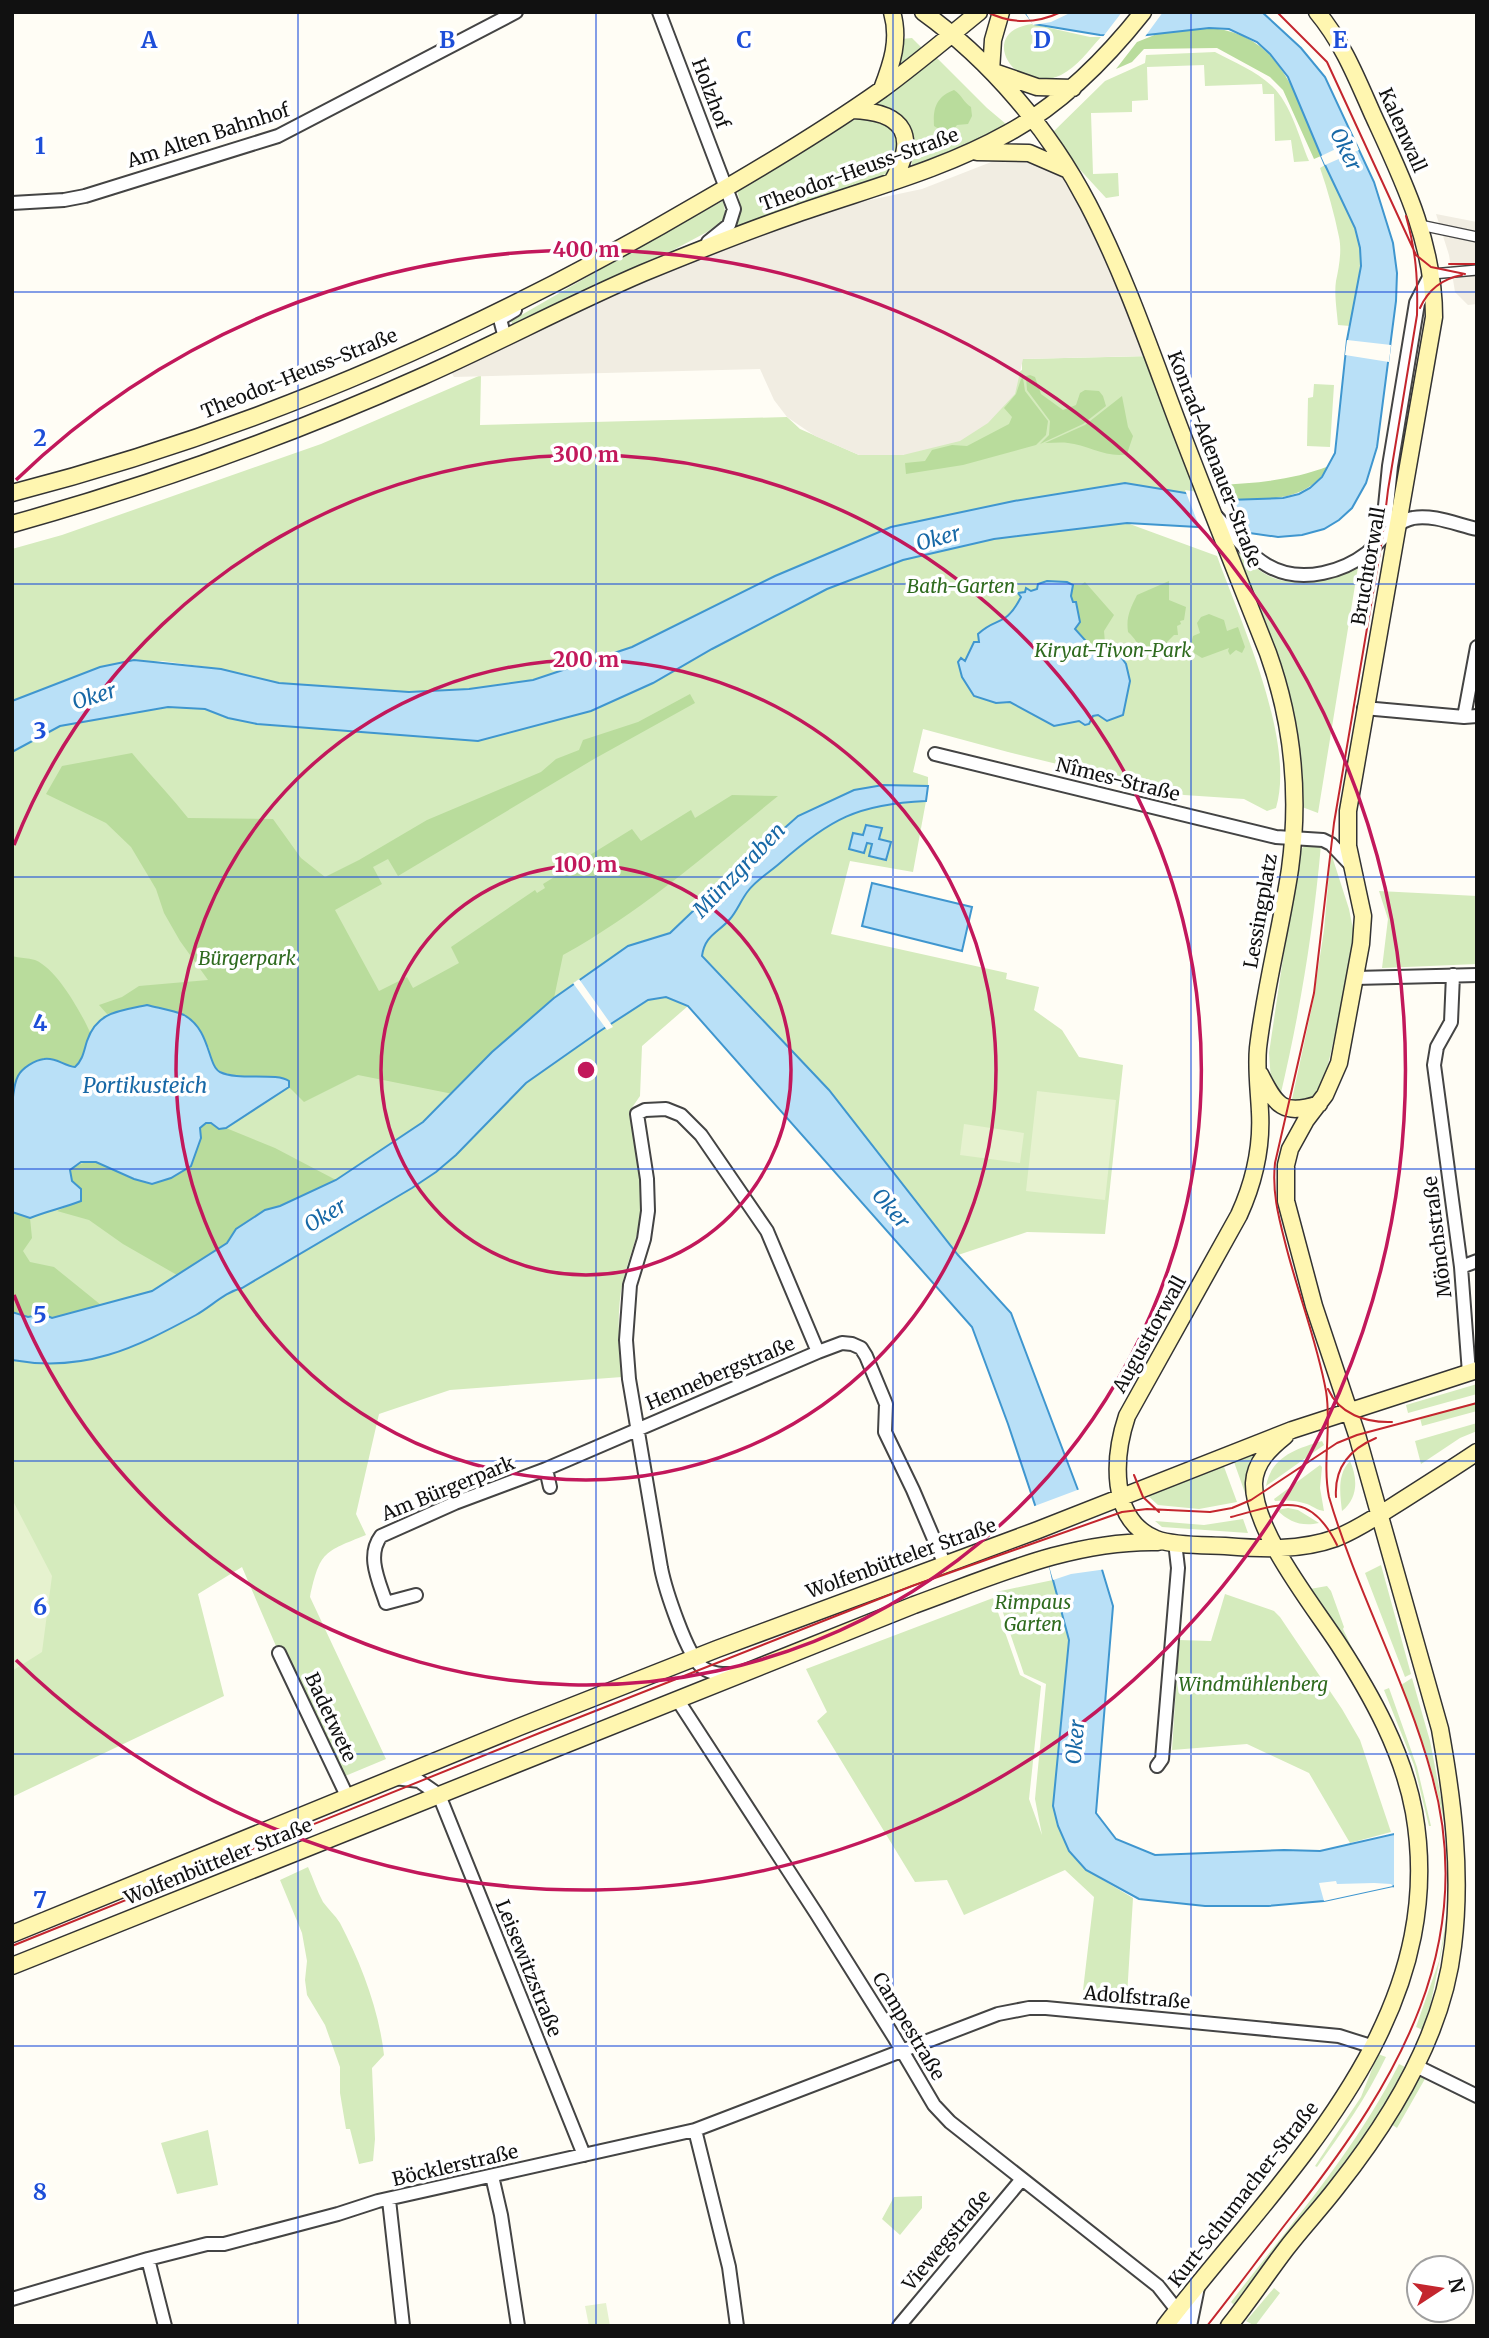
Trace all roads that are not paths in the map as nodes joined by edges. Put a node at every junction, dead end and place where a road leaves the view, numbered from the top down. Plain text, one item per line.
1 (516, 12) edge
2 (659, 12) edge
3 (892, 12) edge
4 (923, 12) edge
5 (979, 12) edge
6 (1001, 12) edge
7 (1143, 12) edge
8 (1317, 12) edge
9 (1323, 12) edge
10 (1330, 28) junction
11 (952, 34) junction
12 (991, 71) junction
13 (1073, 88) junction
14 (882, 89) junction
15 (852, 110) junction
16 (1030, 118) junction
17 (971, 152) junction
18 (1068, 170) junction
19 (892, 182) junction
20 (727, 188) junction
21 (12, 203) edge
22 (1420, 225) junction
23 (1477, 237) edge
24 (698, 250) junction
25 (590, 264) junction
26 (1477, 270) edge
27 (1432, 274) junction
28 (505, 338) junction
29 (12, 493) edge
30 (12, 524) edge
31 (1396, 527) junction
32 (1477, 529) edge
33 (1232, 541) junction
34 (1477, 647) edge
35 (1364, 708) junction
36 (1471, 717) edge
37 (935, 754) dead end
38 (1293, 838) junction
39 (1351, 865) junction
40 (1453, 975) junction
41 (1477, 975) edge
42 (1355, 978) junction
43 (1257, 1069) junction
44 (1319, 1104) junction
45 (1246, 1200) joint
46 (1477, 1261) edge
47 (1461, 1267) junction
48 (818, 1352) junction
49 (1473, 1372) edge
50 (1349, 1410) junction
51 (638, 1429) junction
52 (1292, 1430) junction
53 (1477, 1452) edge
54 (546, 1469) junction
55 (550, 1487) dead end
56 (1121, 1497) junction
57 (1378, 1516) junction
58 (1175, 1542) junction
59 (1276, 1548) junction
60 (945, 1564) junction
61 (416, 1595) dead end
62 (279, 1653) dead end
63 (695, 1658) junction
64 (736, 1674) junction
65 (677, 1699) junction
66 (1157, 1766) dead end
67 (395, 1778) junction
68 (439, 1796) junction
69 (348, 1798) junction
70 (12, 1934) edge
71 (12, 1966) edge
72 (1374, 2047) junction
73 (902, 2050) junction
74 (1416, 2066) junction
75 (1477, 2096) edge
76 (695, 2130) junction
77 (584, 2155) junction
78 (492, 2176) junction
79 (1022, 2179) junction
80 (388, 2200) junction
81 (148, 2259) junction
82 (1197, 2287) junction
83 (12, 2299) edge
84 (1177, 2310) junction
85 (165, 2326) edge
86 (403, 2326) edge
87 (518, 2326) edge
88 (737, 2326) edge
89 (899, 2326) edge
90 (1165, 2326) edge
91 (1183, 2326) edge
92 (1189, 2326) edge
93 (1230, 2326) edge

1 - 21 street, Am Alten Bahnhof
2 - 20 street, Holzhof
3 - 14 main road
4 - 11 main road
5 - 11 main road, Theodor-Heuss-Straße
6 - 12 main road
7 - 13 main road, Theodor-Heuss-Straße
8 - 10 main road, Kalenwall
9 - 10 main road
10 - 22 main road, Kalenwall
11 - 12 main road, Konrad-Adenauer-Straße
11 - 14 main road, Theodor-Heuss-Straße
12 - 13 main road
12 - 16 main road, Konrad-Adenauer-Straße
13 - 16 main road, Theodor-Heuss-Straße
14 - 15 main road, Theodor-Heuss-Straße
15 - 19 main road
15 - 20 main road, Theodor-Heuss-Straße
16 - 17 main road, Theodor-Heuss-Straße
16 - 18 main road, Konrad-Adenauer-Straße
17 - 18 main road
17 - 19 main road, Theodor-Heuss-Straße
18 - 33 main road, Konrad-Adenauer-Straße
19 - 24 main road, Theodor-Heuss-Straße
20 - 24 street, Theodor-Heuss-Straße
20 - 25 main road, Theodor-Heuss-Straße
22 - 23 street
22 - 27 main road, Kalenwall
24 - 28 main road, Theodor-Heuss-Straße
25 - 28 street, Theodor-Heuss-Straße
25 - 29 main road, Theodor-Heuss-Straße
26 - 27 street
27 - 31 main road, Bruchtorwall
28 - 30 main road, Theodor-Heuss-Straße
31 - 32 street
31 - 33 street
31 - 35 main road, Bruchtorwall
33 - 38 main road, Konrad-Adenauer-Straße
34 - 36 street
35 - 36 street
35 - 39 main road, Bruchtorwall
37 - 38 street, Nîmes-Straße
38 - 39 street, Lessingplatz
38 - 43 main road, Lessingplatz
39 - 42 main road
40 - 41 street
40 - 42 street
40 - 47 street, Mönchstraße
42 - 44 main road
43 - 44 main road
43 - 45 main road, Lessingplatz
44 - 50 main road
45 - 56 main road, Augusttorwall
46 - 47 street
47 - 49 street, Mönchstraße
48 - 51 street, Hennebergstraße
48 - 51 street, Hennebergstraße
48 - 60 street, Hennebergstraße
49 - 50 main road
50 - 52 main road
50 - 57 main road
51 - 54 street, Am Bürgerpark
51 - 63 street, Hennebergstraße
52 - 56 main road, Wolfenbütteler Straße
52 - 59 main road
53 - 57 main road
54 - 55 street, Am Bürgerpark
54 - 61 street, Am Bürgerpark
56 - 58 main road
56 - 60 main road, Wolfenbütteler Straße
57 - 59 main road
57 - 74 main road
58 - 59 main road
58 - 64 main road, Wolfenbütteler Straße
58 - 66 street
59 - 72 main road, Kurt-Schumacher-Straße
60 - 63 main road, Wolfenbütteler Straße
62 - 69 street, Badetwete
63 - 64 street
63 - 67 main road, Wolfenbütteler Straße
64 - 65 main road, Wolfenbütteler Straße
65 - 68 main road, Wolfenbütteler Straße
65 - 73 street, Campestraße
67 - 68 street
67 - 69 main road, Wolfenbütteler Straße
68 - 71 main road, Wolfenbütteler Straße
68 - 77 street, Leisewitzstraße
69 - 70 main road, Wolfenbütteler Straße
72 - 73 street, Adolfstraße
72 - 82 main road, Kurt-Schumacher-Straße
73 - 76 street, Böcklerstraße
73 - 79 street, Campestraße
74 - 75 street
74 - 93 main road
76 - 77 street, Böcklerstraße
76 - 88 street
77 - 78 street, Böcklerstraße
78 - 80 street, Böcklerstraße
78 - 87 street
79 - 84 street, Campestraße
79 - 89 street, Viewegstraße
80 - 81 street, Böcklerstraße
80 - 86 street
81 - 83 street, Böcklerstraße
81 - 85 street
82 - 84 main road, Kurt-Schumacher-Straße
82 - 92 street
84 - 90 main road, Kurt-Schumacher-Straße
84 - 91 street, Campestraße

